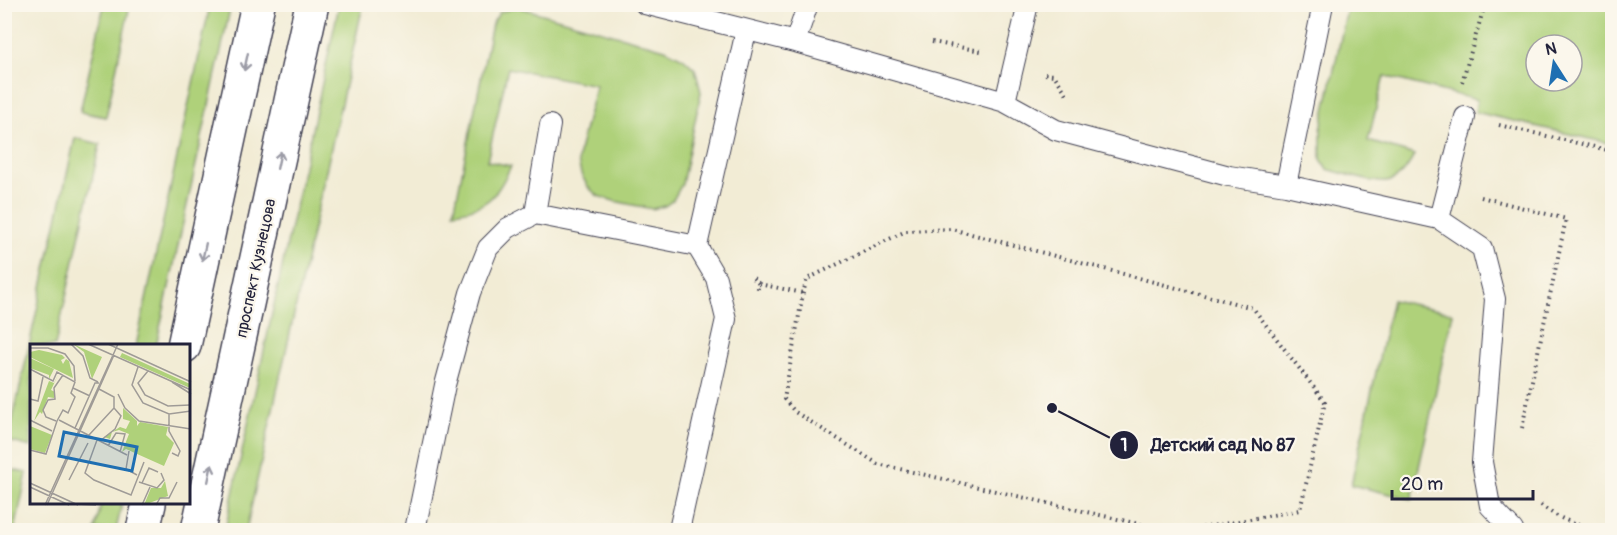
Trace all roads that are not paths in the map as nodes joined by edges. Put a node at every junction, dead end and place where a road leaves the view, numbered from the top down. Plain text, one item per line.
1 (258, 4) edge
2 (312, 4) edge
3 (645, 4) edge
4 (808, 4) edge
5 (1028, 4) edge
6 (1323, 4) edge
7 (684, 9) edge
8 (746, 31) junction
9 (795, 42) junction
10 (1005, 102) junction
11 (1465, 117) road end
12 (550, 125) dead end
13 (1286, 185) junction
14 (535, 214) junction
15 (1439, 219) junction
16 (697, 246) junction
17 (184, 344) edge
18 (149, 505) edge
19 (143, 531) edge
20 (198, 531) edge
21 (415, 531) edge
22 (679, 531) edge
23 (1513, 531) edge

1 -> 17 street
20 -> 2 street, проспект Кузнецова
3 - 7 lane
4 - 9 lane
5 - 10 lane
6 - 13 lane
7 - 8 lane
8 - 9 lane
8 - 16 lane
9 - 10 lane
10 - 13 lane
11 - 15 lane
12 - 14 lane
13 - 15 lane
14 - 16 lane
14 - 21 lane
15 - 23 lane
16 - 22 lane
18 - 19 street

